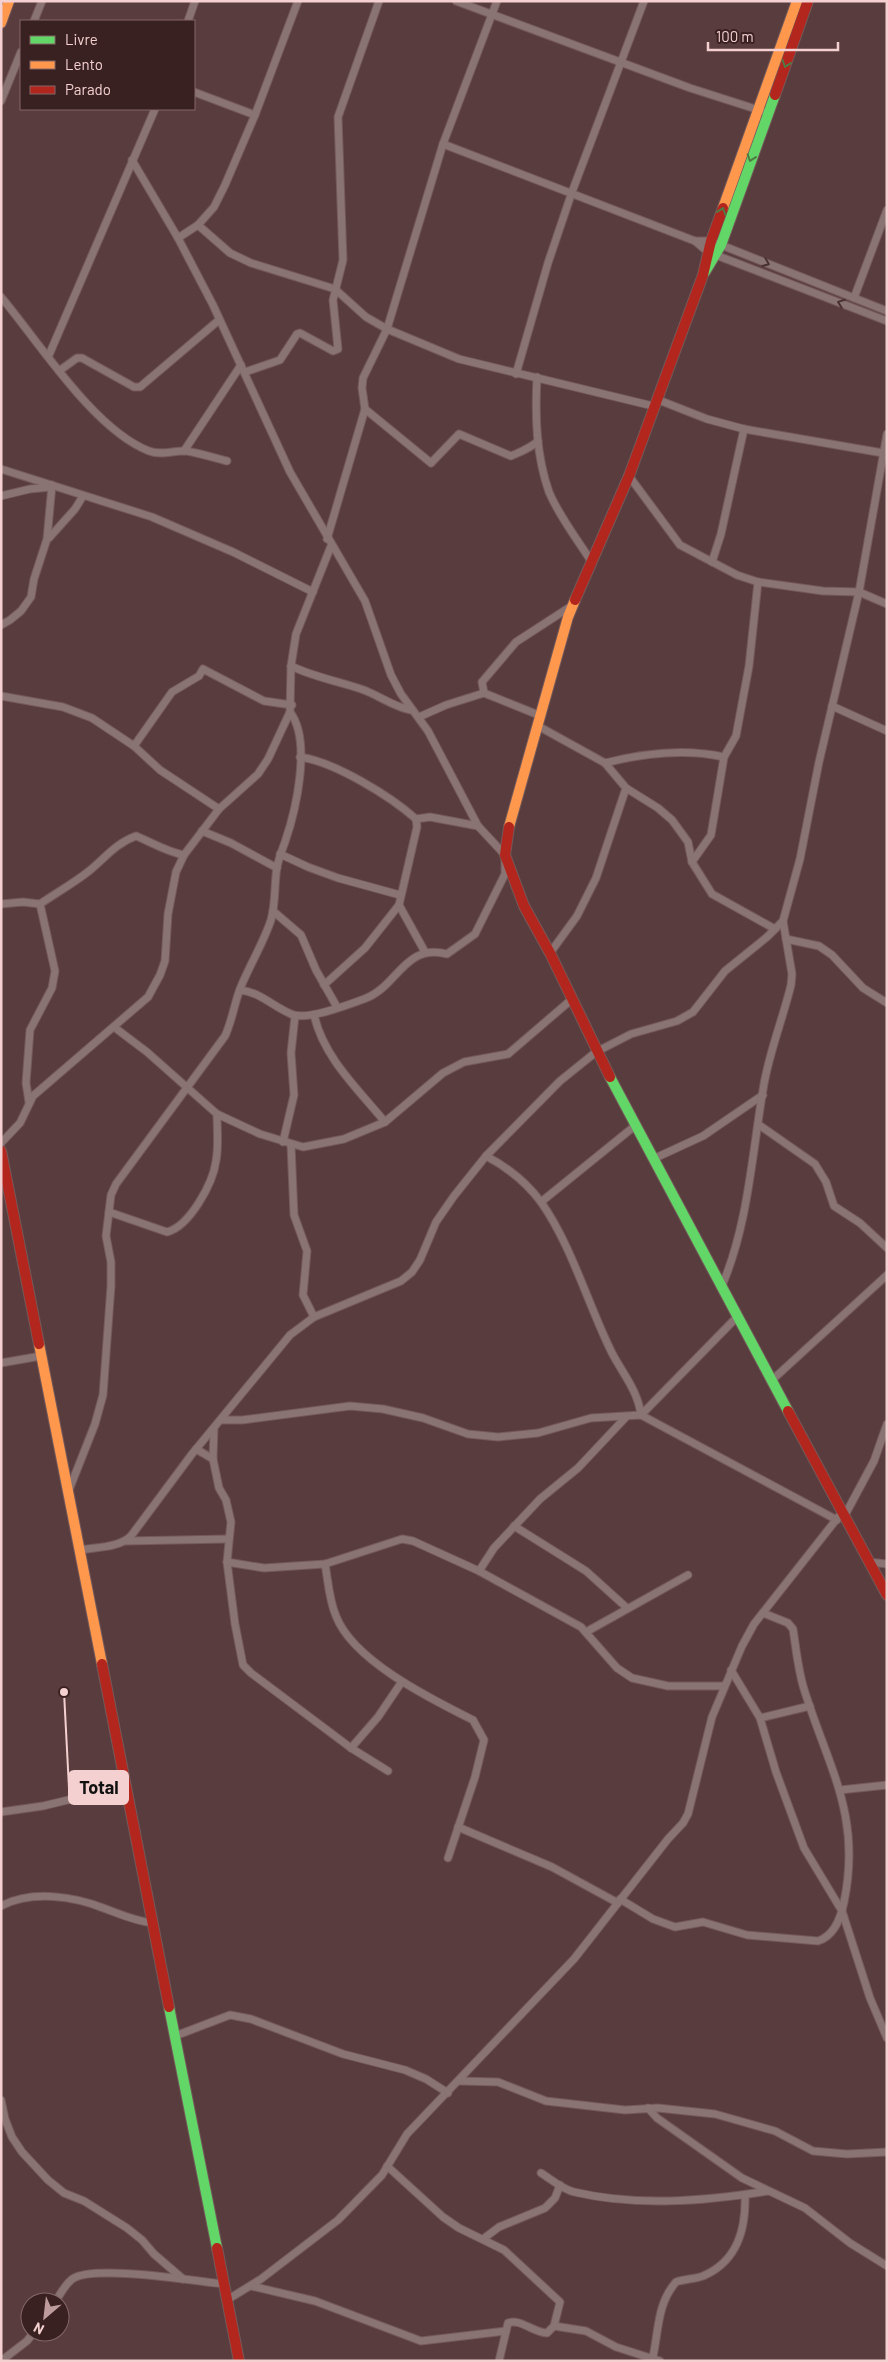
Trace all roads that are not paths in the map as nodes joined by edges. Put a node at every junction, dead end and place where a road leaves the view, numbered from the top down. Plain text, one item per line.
1 (9, 1) edge
2 (42, 1) edge
3 (195, 1) edge
4 (298, 1) edge
5 (379, 1) edge
6 (456, 1) edge
7 (497, 1) edge
8 (644, 1) edge
9 (797, 1) edge
10 (808, 1) edge
11 (493, 14) junction
12 (34, 20) edge
13 (188, 20) edge
14 (1, 23) edge
15 (20, 54) edge
16 (621, 62) junction
17 (195, 92) edge
18 (1, 100) edge
19 (155, 110) edge
20 (762, 111) junction
21 (255, 115) junction
22 (443, 144) junction
23 (132, 160) junction
24 (572, 192) junction
25 (887, 210) edge
26 (198, 225) junction
27 (178, 238) junction
28 (695, 241) junction
29 (716, 243) junction
30 (712, 254) junction
31 (335, 289) junction
32 (1, 297) edge
33 (854, 298) junction
34 (887, 311) edge
35 (219, 320) junction
36 (887, 321) edge
37 (387, 329) junction
38 (49, 355) junction
39 (243, 368) junction
40 (59, 371) junction
41 (516, 374) junction
42 (537, 378) junction
43 (655, 403) junction
44 (365, 409) junction
45 (744, 429) junction
46 (887, 434) edge
47 (538, 441) junction
48 (184, 451) junction
49 (883, 453) junction
50 (227, 461) dead end
51 (1, 469) edge
52 (883, 472) edge
53 (630, 476) junction
54 (51, 486) junction
55 (1, 496) edge
56 (83, 496) junction
57 (48, 539) junction
58 (327, 539) junction
59 (331, 546) junction
60 (591, 561) junction
61 (712, 562) junction
62 (758, 582) junction
63 (313, 592) junction
64 (859, 592) junction
65 (887, 604) edge
66 (573, 605) junction
67 (1, 625) edge
68 (291, 666) junction
69 (484, 693) junction
70 (1, 696) edge
71 (832, 706) junction
72 (291, 708) junction
73 (411, 710) junction
74 (419, 717) junction
75 (539, 721) junction
76 (887, 731) edge
77 (134, 746) junction
78 (300, 756) junction
79 (724, 757) junction
80 (605, 763) junction
81 (626, 788) junction
82 (219, 808) junction
83 (416, 820) junction
84 (478, 826) junction
85 (202, 831) junction
86 (184, 854) junction
87 (280, 854) junction
88 (505, 855) junction
89 (692, 862) junction
90 (277, 868) junction
91 (400, 895) junction
92 (1, 904) edge
93 (40, 904) junction
94 (399, 905) junction
95 (273, 912) junction
96 (783, 922) junction
97 (775, 929) junction
98 (786, 939) junction
99 (425, 952) junction
100 (550, 953) junction
101 (324, 985) junction
102 (240, 990) junction
103 (571, 1000) junction
104 (887, 1004) edge
105 (337, 1007) junction
106 (314, 1015) junction
107 (295, 1016) junction
108 (114, 1027) junction
109 (596, 1052) junction
110 (188, 1089) junction
111 (763, 1095) junction
112 (29, 1102) junction
113 (217, 1114) junction
114 (385, 1122) junction
115 (636, 1125) junction
116 (759, 1125) junction
117 (1, 1143) edge
118 (287, 1143) junction
119 (1, 1151) edge
120 (486, 1156) junction
121 (653, 1159) junction
122 (3, 1169) edge
123 (541, 1202) junction
124 (109, 1212) junction
125 (887, 1248) edge
126 (887, 1275) edge
127 (721, 1288) junction
128 (314, 1317) junction
129 (737, 1317) junction
130 (41, 1356) junction
131 (1, 1363) edge
132 (771, 1381) junction
133 (641, 1415) junction
134 (626, 1417) junction
135 (221, 1420) junction
136 (887, 1424) edge
137 (214, 1428) junction
138 (196, 1449) junction
139 (213, 1459) junction
140 (68, 1491) junction
141 (842, 1515) junction
142 (514, 1526) junction
143 (228, 1539) junction
144 (126, 1541) junction
145 (80, 1550) junction
146 (227, 1562) junction
147 (869, 1562) junction
148 (325, 1564) junction
149 (887, 1564) edge
150 (479, 1571) junction
151 (688, 1575) dead end
152 (887, 1595) edge
153 (627, 1608) junction
154 (763, 1613) junction
155 (586, 1632) junction
156 (731, 1670) junction
157 (401, 1682) junction
158 (724, 1686) junction
159 (810, 1706) junction
160 (760, 1718) junction
161 (351, 1748) junction
162 (388, 1771) dead end
163 (887, 1785) edge
164 (126, 1786) junction
165 (840, 1790) junction
166 (1, 1812) edge
167 (458, 1827) junction
168 (448, 1858) dead end
169 (619, 1901) junction
170 (1, 1906) edge
171 (842, 1910) junction
172 (153, 1923) junction
173 (175, 2036) junction
174 (887, 2038) edge
175 (460, 2080) junction
176 (448, 2093) junction
177 (1, 2100) edge
178 (648, 2108) junction
179 (887, 2152) edge
180 (387, 2166) junction
181 (541, 2173) dead end
182 (560, 2186) junction
183 (769, 2191) junction
184 (745, 2195) junction
185 (483, 2239) junction
186 (887, 2266) edge
187 (183, 2279) junction
188 (224, 2284) junction
189 (250, 2286) junction
190 (62, 2292) edge
191 (227, 2300) junction
192 (554, 2326) junction
193 (506, 2331) junction
194 (26, 2342) edge
195 (655, 2360) edge
196 (1, 2361) edge
197 (238, 2361) edge
198 (499, 2361) edge

1 - 14 main road
2 - 12 street
3 - 13 street
4 - 21 street
5 - 31 street
6 - 11 street
7 - 11 street
8 - 16 street
9 - 20 main road
10 -> 20 main road
11 - 16 street
11 - 22 street
15 - 18 street
16 - 20 street
16 - 24 street
17 - 21 street
19 - 23 street
20 - 29 main road
21 - 26 street
22 - 24 street
22 - 37 street
23 - 27 street
23 - 38 street
24 - 28 street
24 - 41 street
25 - 33 street
26 - 27 street
26 - 31 street
27 - 35 street
28 - 29 street
28 - 30 street
29 - 30 main road
29 -> 33 street
36 -> 30 street
30 - 43 main road
31 - 37 street
31 - 39 street
32 - 38 street
33 - 34 street
35 - 39 street
35 - 40 street
37 - 41 street
37 - 44 street
38 - 40 street
39 - 48 street
39 - 58 street
40 - 48 street
41 - 42 street
42 - 43 street
42 - 47 street
43 - 45 street
43 - 53 main road
44 - 47 street
44 - 58 street
45 - 49 street
45 - 61 street
46 - 49 street
47 - 60 street
48 - 50 street
49 - 52 street
51 - 54 street
52 - 64 street
53 - 60 main road
53 - 61 street
54 - 55 street
54 - 56 street
54 - 57 street
56 - 57 street
56 - 63 street
57 - 67 street
58 - 59 street
59 - 63 street
59 - 73 street
60 - 66 main road
61 - 62 street
62 - 64 street
62 - 79 street
63 - 68 street
64 - 65 street
64 - 71 street
66 - 69 street
66 - 75 main road
68 - 72 street
68 - 73 street
69 - 74 street
69 - 75 street
70 - 77 street
71 - 76 street
71 - 96 street
72 - 77 street
72 - 78 street
72 - 82 street
73 - 74 street
74 - 84 street
75 - 80 street
75 - 88 main road
77 - 82 street
78 - 83 street
78 - 87 street
79 - 80 street
79 - 89 street
80 - 81 street
81 - 89 street
81 - 100 street
82 - 85 street
83 - 84 street
83 - 91 street
84 - 88 street
85 - 86 street
85 - 90 street
86 - 93 street
86 - 108 street
87 - 90 street
87 - 91 street
88 - 99 street
88 - 100 main road
89 - 97 street
90 - 95 street
91 - 94 street
92 - 93 street
93 - 112 street
94 - 99 street
94 - 101 street
95 - 101 street
95 - 102 street
96 - 97 street
96 - 98 street
97 - 109 street
98 - 104 street
98 - 111 street
99 - 105 street
100 - 103 main road
101 - 105 street
102 - 107 street
102 - 110 street
103 - 109 main road
103 - 114 street
105 - 106 street
106 - 107 street
106 - 114 street
107 - 118 street
108 - 110 street
108 - 112 street
109 - 115 main road
109 - 120 street
110 - 113 street
110 - 124 street
111 - 116 street
111 - 121 street
112 - 117 street
113 - 118 street
113 - 124 street
114 - 118 street
115 - 121 main road
115 - 123 street
116 - 125 street
116 - 127 street
118 - 128 street
119 - 122 main road
120 - 123 street
120 - 128 street
121 - 127 main road
122 - 130 main road
123 - 133 street
124 - 140 street
126 - 132 street
127 - 129 main road
128 - 135 street
129 - 132 main road
129 - 133 street
130 - 131 street
130 - 140 main road
132 - 141 main road
133 - 134 street
133 - 141 street
134 - 135 street
134 - 142 street
135 - 137 street
136 - 141 street
137 - 138 street
137 - 139 street
138 - 139 street
138 - 144 street
139 - 143 street
140 - 145 main road
141 - 147 main road
141 - 154 street
142 - 150 street
142 - 153 street
143 - 144 street
143 - 146 street
144 - 145 street
145 - 164 main road
146 - 148 street
146 - 161 street
147 - 149 street
147 - 152 main road
148 - 150 street
148 - 157 street
150 - 155 street
151 - 153 street
153 - 155 street
154 - 156 street
154 - 159 street
155 - 158 street
156 - 158 street
156 - 160 street
157 - 161 street
157 - 167 street
158 - 169 street
159 - 160 street
159 - 165 street
160 - 171 street
161 - 162 street
163 - 165 street
164 - 166 street
164 - 172 main road
165 - 171 street
167 - 168 street
167 - 169 street
169 - 171 street
169 - 175 street
170 - 172 street
171 - 174 street
172 - 173 main road
173 - 176 street
173 - 188 main road
175 - 176 street
175 - 178 street
176 - 180 street
177 - 187 street
178 - 179 street
178 - 183 street
180 - 185 street
180 - 189 street
181 - 182 street
182 - 184 street
182 - 185 street
183 - 184 street
183 - 186 street
184 - 195 street
185 - 192 street
187 - 188 street
187 - 190 street
188 - 191 main road
189 - 191 street
189 - 193 street
191 - 197 main road
192 - 193 street
192 - 195 street
193 - 198 street
194 - 196 street

